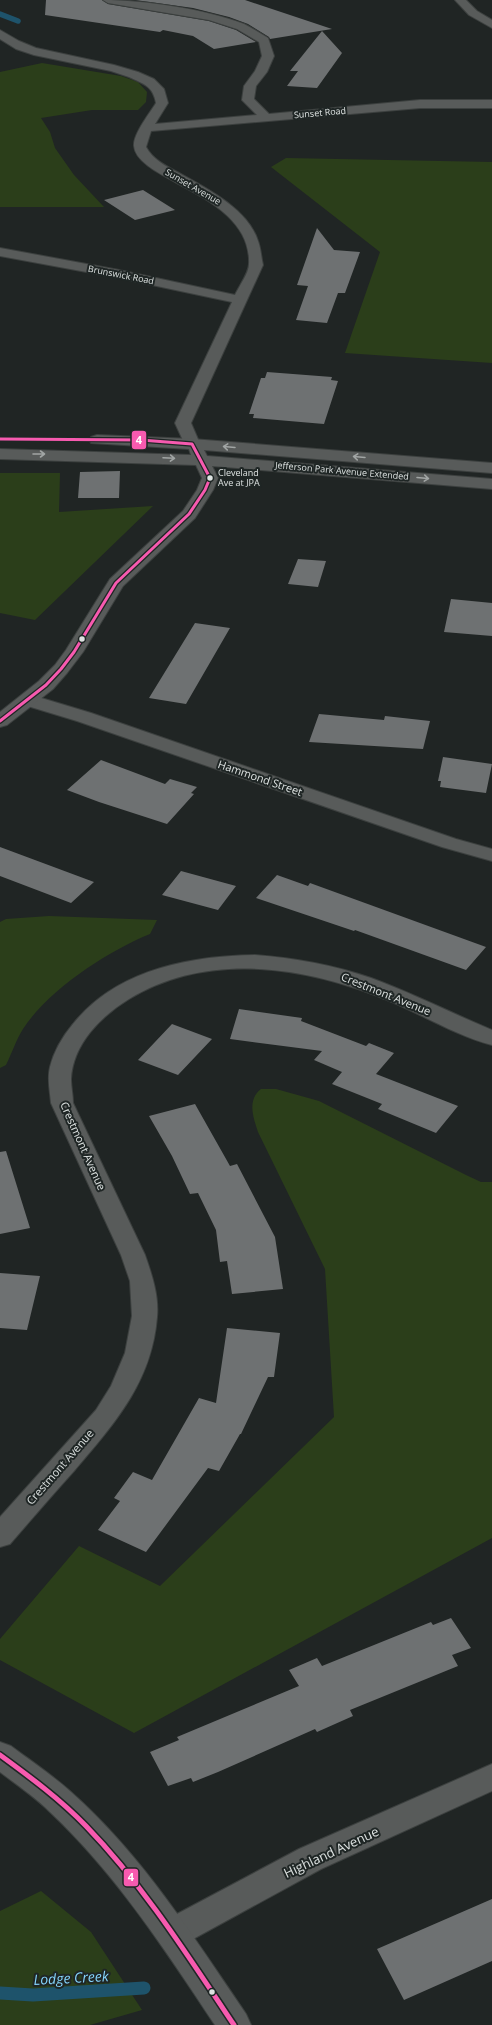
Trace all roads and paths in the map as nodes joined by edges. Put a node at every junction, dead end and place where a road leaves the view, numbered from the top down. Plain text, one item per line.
1 (108, 0) edge
2 (460, 0) edge
3 (492, 25) edge
4 (0, 33) edge
5 (492, 104) edge
6 (267, 118) junction
7 (148, 128) junction
8 (0, 252) edge
9 (241, 300) junction
10 (0, 439) edge
11 (192, 444) junction
12 (0, 454) edge
13 (202, 460) junction
14 (492, 468) edge
15 (492, 484) edge
16 (28, 700) junction
17 (0, 721) edge
18 (492, 855) edge
19 (492, 1038) edge
20 (0, 1536) edge
21 (0, 1755) edge
22 (492, 1777) edge
23 (173, 1932) junction
24 (234, 2025) edge

1 - 6 street
2 - 3 street
4 - 7 street, Sunset Avenue
5 - 6 street, Sunset Road
6 - 7 street, Sunset Road
7 - 9 street, Sunset Avenue
8 - 9 street, Brunswick Road
9 - 11 street, Sunset Avenue
10 - 11 street, Jefferson Park Avenue Extended
11 - 13 street, Sunset Avenue
14 -> 11 street, Jefferson Park Avenue Extended
12 -> 13 street, Jefferson Park Avenue Extended
13 -> 15 street, Jefferson Park Avenue Extended
13 - 16 street, Sunset Avenue
16 - 17 street
16 - 18 street, Hammond Street
19 - 20 street, Crestmont Avenue
21 - 23 street
22 - 23 street, Highland Avenue
23 - 24 street

